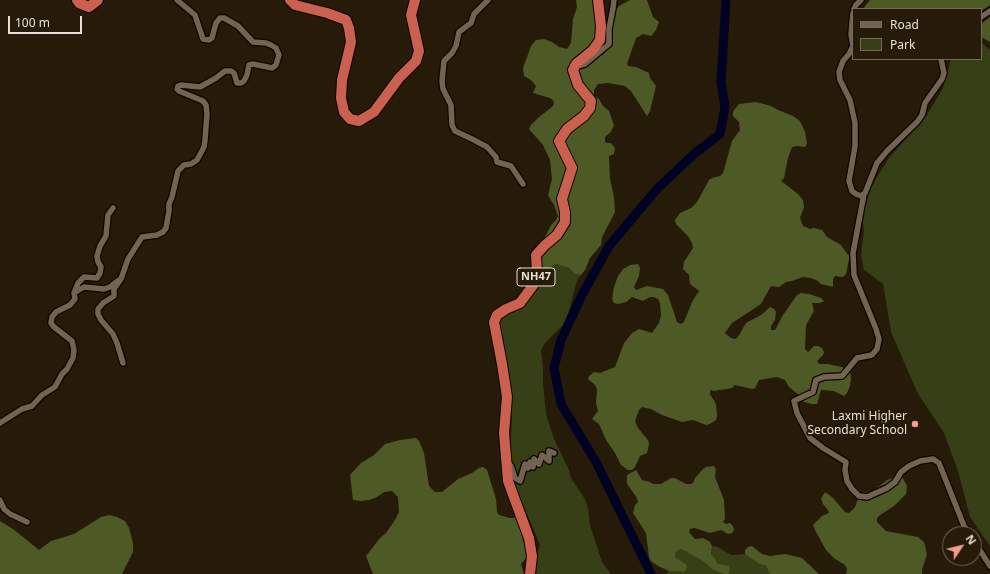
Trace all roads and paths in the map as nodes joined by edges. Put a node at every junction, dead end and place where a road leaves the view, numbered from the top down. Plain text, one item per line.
1 (77, 0) edge
2 (98, 0) edge
3 (177, 0) edge
4 (290, 0) edge
5 (415, 0) edge
6 (488, 0) edge
7 (598, 0) edge
8 (614, 0) edge
9 (861, 0) edge
10 (854, 8) edge
11 (852, 20) edge
12 (852, 42) edge
13 (852, 48) edge
14 (941, 60) edge
15 (574, 67) junction
16 (523, 184) dead end
17 (864, 194) junction
18 (113, 208) dead end
19 (121, 279) junction
20 (74, 293) junction
21 (123, 363) dead end
22 (0, 423) edge
23 (554, 453) dead end
24 (507, 462) junction
25 (0, 500) edge
26 (27, 522) dead end
27 (964, 526) edge
28 (982, 554) edge
29 (990, 566) edge
30 (530, 574) edge

1 - 2 highway
3 - 19 street
4 - 5 highway
6 - 16 street
7 - 15 highway
8 - 15 street
9 - 10 street
11 - 12 street
13 - 17 street
14 - 17 street
15 - 24 highway, NH47
17 - 27 street
18 - 20 street
19 - 20 street
19 - 21 street
20 - 22 street
23 - 24 street
24 - 30 highway, NH47
25 - 26 street
28 - 29 street

